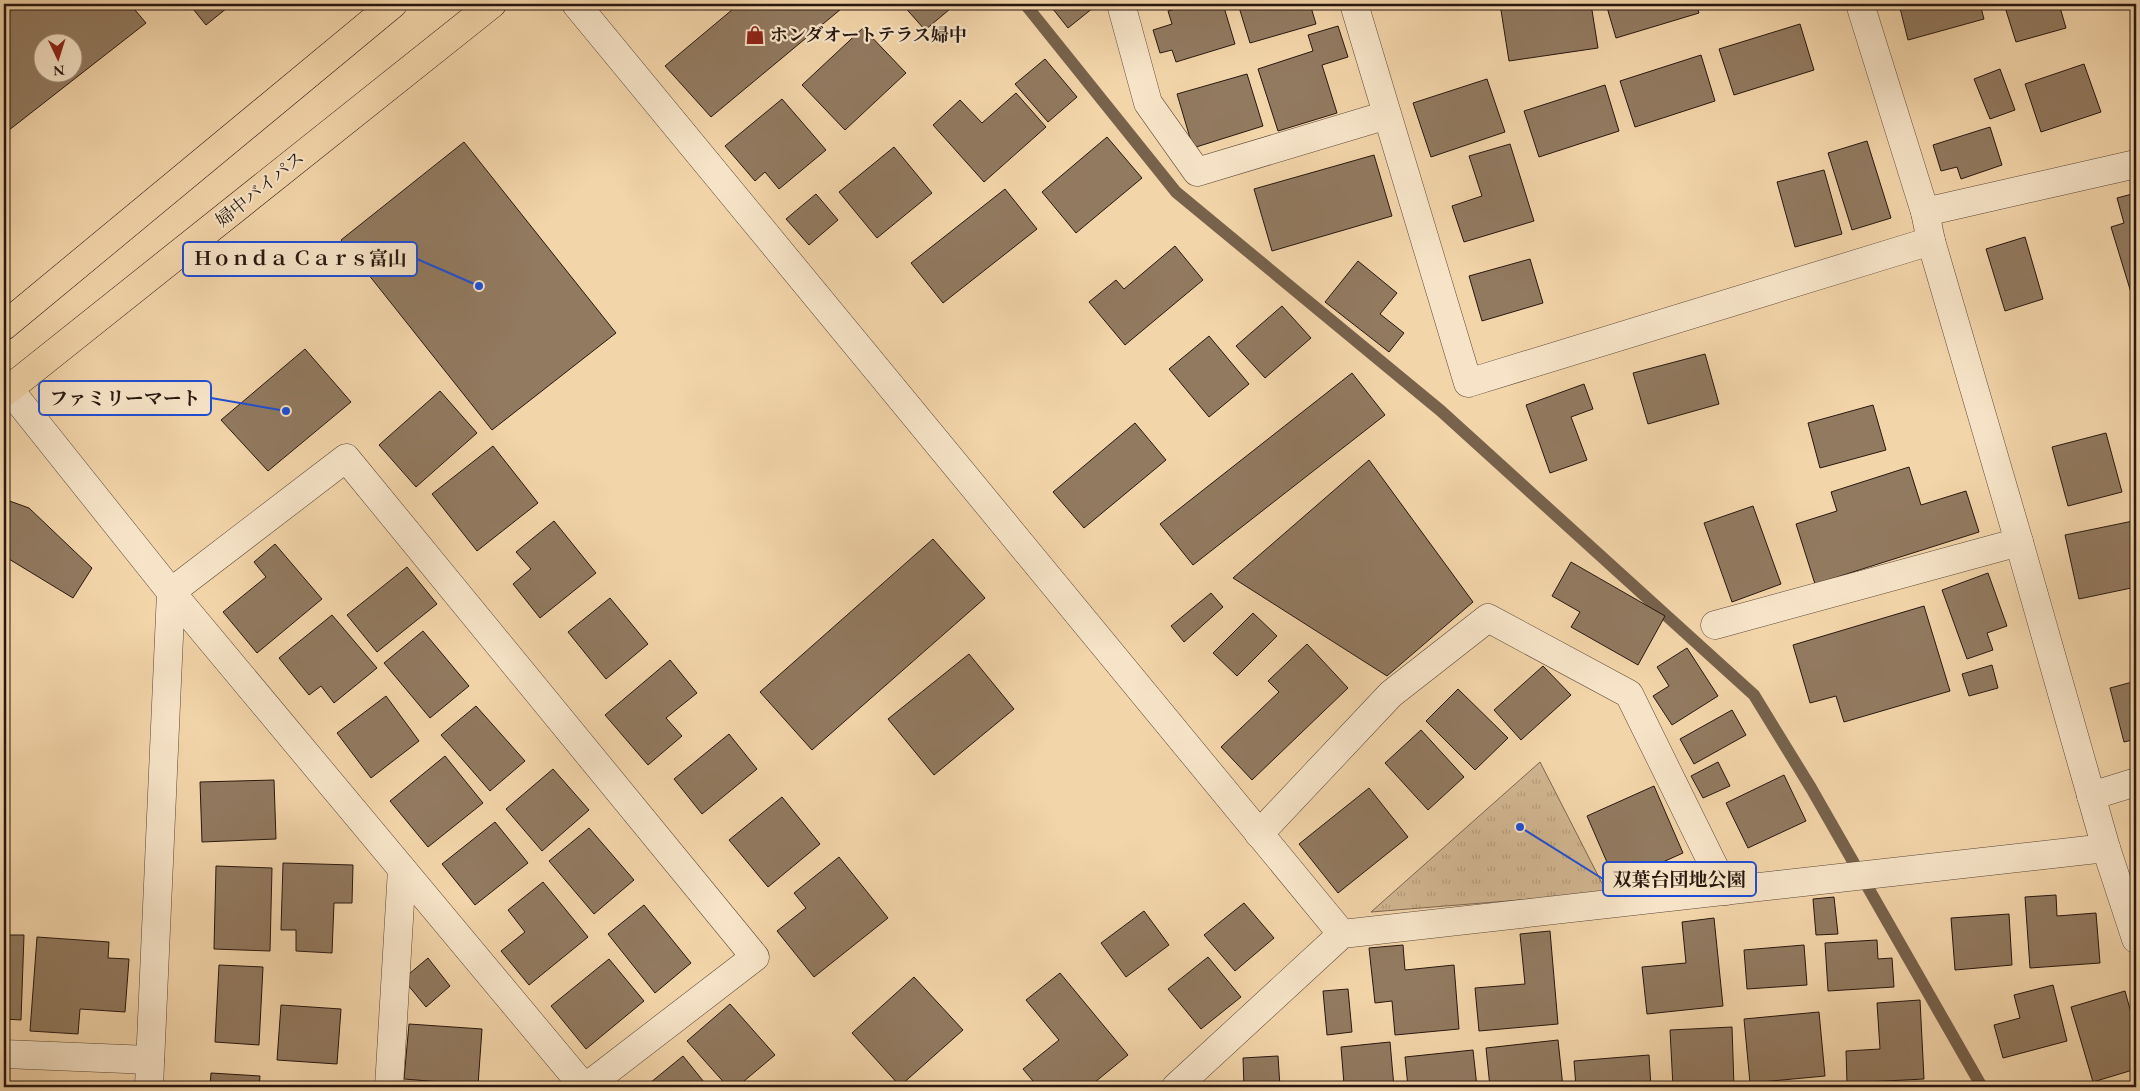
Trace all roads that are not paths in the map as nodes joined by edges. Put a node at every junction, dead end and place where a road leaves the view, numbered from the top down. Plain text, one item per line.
1 (393, 4) edge
2 (492, 4) edge
3 (576, 4) edge
4 (1121, 4) edge
5 (1354, 4) edge
6 (1860, 4) edge
7 (1387, 115) junction
8 (2136, 164) edge
9 (1925, 212) junction
10 (1931, 241) junction
11 (4, 326) edge
12 (7, 391) edge
13 (2019, 542) junction
14 (171, 592) junction
15 (1715, 625) dead end
16 (2136, 782) edge
17 (2091, 796) junction
18 (1259, 834) junction
19 (2106, 848) junction
20 (402, 869) junction
21 (1726, 891) junction
22 (1342, 934) junction
23 (2136, 939) edge
24 (4, 1054) edge
25 (150, 1060) junction
26 (149, 1087) edge
27 (389, 1087) edge
28 (585, 1087) edge
29 (1176, 1087) edge

1 - 11 highway
2 - 12 highway, 婦中バイパス
3 - 18 street
4 - 7 street
5 - 7 street
6 - 9 street
7 - 10 street
8 - 9 street
9 - 10 street
10 - 13 street
12 - 14 street
13 - 15 street
13 - 17 street
14 - 20 street
14 - 25 street
14 - 28 street
16 - 17 street
17 - 19 street
18 - 21 street
18 - 22 street
19 - 21 street
19 - 23 street
20 - 27 street
20 - 28 street
21 - 22 street
22 - 29 street
24 - 25 street
25 - 26 street

